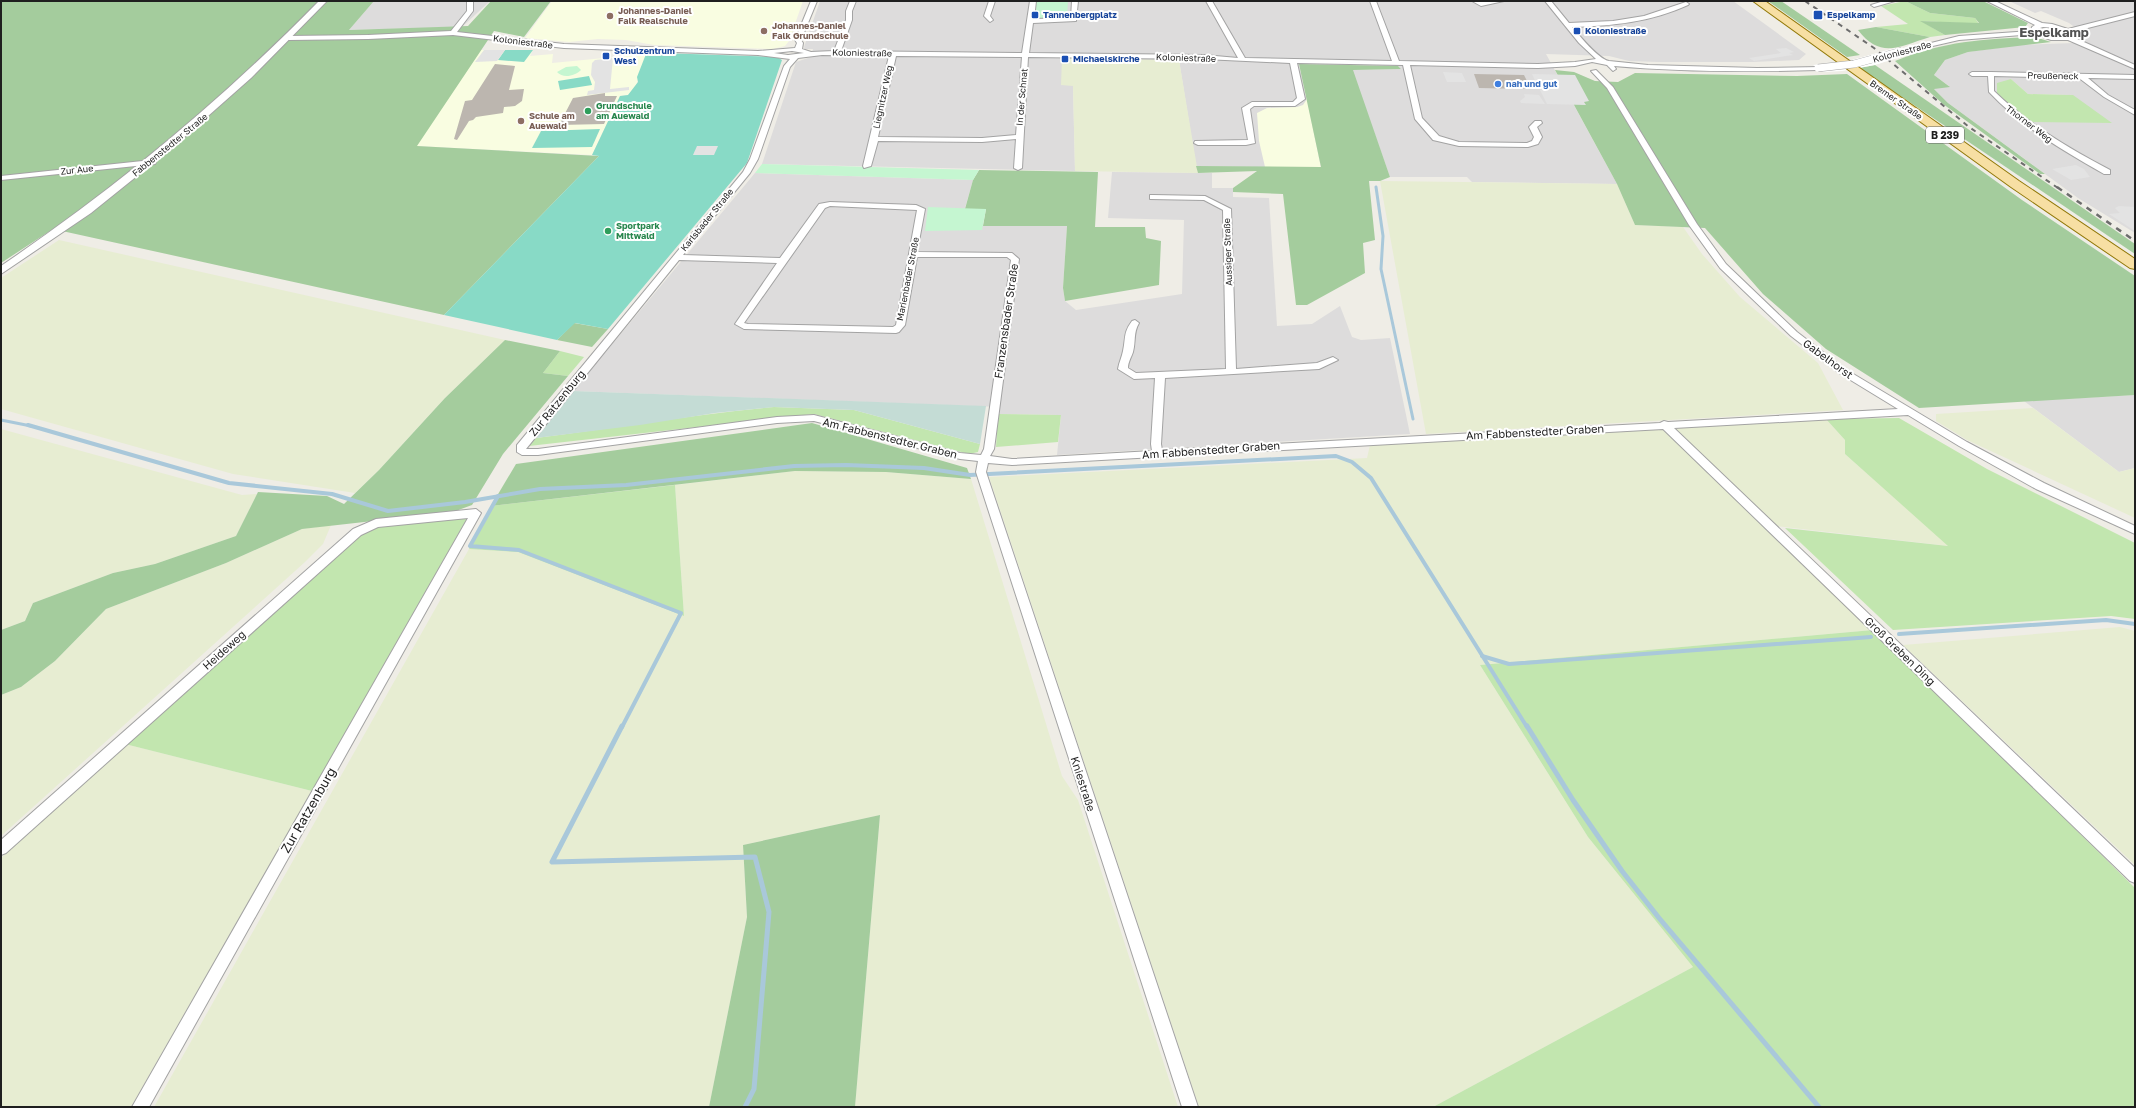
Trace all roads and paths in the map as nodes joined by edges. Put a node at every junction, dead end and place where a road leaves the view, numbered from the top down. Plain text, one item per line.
1 (323, 1) edge
2 (470, 1) edge
3 (814, 1) edge
4 (853, 1) edge
5 (992, 1) edge
6 (1033, 1) edge
7 (1075, 1) edge
8 (1209, 1) edge
9 (1373, 1) edge
10 (1475, 1) edge
11 (1501, 1) edge
12 (1548, 1) edge
13 (1758, 1) edge
14 (1892, 1) edge
15 (1990, 1) edge
16 (1686, 4) dead end
17 (1874, 5) dead end
18 (2135, 14) edge
19 (990, 20) dead end
20 (1030, 21) junction
21 (1568, 25) junction
22 (2041, 25) junction
23 (2067, 31) junction
24 (2037, 32) junction
25 (453, 33) junction
26 (289, 38) junction
27 (2069, 38) junction
28 (798, 40) junction
29 (1584, 45) junction
30 (784, 53) junction
31 (798, 53) junction
32 (837, 53) junction
33 (893, 54) junction
34 (1025, 56) junction
35 (1243, 60) junction
36 (1601, 60) junction
37 (1293, 61) junction
38 (1396, 62) junction
39 (1406, 62) junction
40 (787, 66) junction
41 (1588, 66) junction
42 (2135, 67) edge
43 (1610, 68) junction
44 (1972, 74) dead end
45 (1991, 74) junction
46 (2081, 76) junction
47 (2135, 77) edge
48 (1610, 87) junction
49 (2135, 113) edge
50 (1538, 123) dead end
51 (1019, 137) junction
52 (874, 139) junction
53 (950, 140) joint
54 (1198, 143) dead end
55 (152, 162) junction
56 (867, 166) dead end
57 (1018, 168) dead end
58 (2107, 172) dead end
59 (1, 178) edge
60 (1153, 197) dead end
61 (914, 254) junction
62 (677, 257) junction
63 (782, 261) junction
64 (2135, 264) edge
65 (1, 271) edge
66 (1136, 323) dead end
67 (595, 356) joint
68 (1333, 360) dead end
69 (1231, 372) junction
70 (1160, 376) junction
71 (1908, 412) junction
72 (1664, 424) junction
73 (522, 452) joint
74 (1158, 454) junction
75 (983, 460) junction
76 (476, 513) joint
77 (2135, 530) edge
78 (1, 848) edge
79 (2135, 877) edge
80 (140, 1107) edge
81 (1190, 1107) edge

1 - 26 street, Fabbenstedter Straße
2 - 25 street
3 - 28 street
4 - 32 street
5 - 19 street
6 - 20 street
7 - 20 street
8 - 35 street
9 - 38 street
10 - 11 street
12 - 21 street
13 - 64 main road, Bremer Straße / B 239
14 - 17 street
15 - 22 street
16 - 21 street
18 - 23 street
20 - 34 street
21 - 29 street
22 - 23 street
22 - 24 street
23 - 27 street
24 - 27 street
24 - 43 street, Koloniestraße, bridge
25 - 26 street, Koloniestraße
25 - 30 street, Koloniestraße
26 - 55 street, Fabbenstedter Straße
27 - 42 street
28 - 30 street
28 - 31 street
29 - 36 street
29 - 41 street
30 - 31 street, Koloniestraße
30 - 40 street
31 - 32 street, Koloniestraße
31 - 40 street, Karlsbader Straße
32 - 33 street, Koloniestraße
33 - 34 street, Koloniestraße
33 - 52 street, Liegnitzer Weg
34 - 35 street, Koloniestraße
34 - 51 street, In der Schnat
35 - 37 street, Koloniestraße
36 - 41 street
36 - 43 street
37 - 38 street, Koloniestraße
37 - 54 street
38 - 39 street, Koloniestraße
39 - 41 street, Koloniestraße
39 - 50 street
40 - 62 street, Karlsbader Straße
41 - 43 street, Koloniestraße
41 - 48 street, Gabelhorst
43 - 48 street, Gabelhorst
44 - 45 street, Preußeneck
45 - 46 street, Preußeneck
45 - 58 street, Thorner Weg
46 - 47 street, Preußeneck
46 - 49 street
48 - 71 street, Gabelhorst
51 - 53 street, In der Schnat
51 - 57 street, In der Schnat
52 - 53 street, Liegnitzer Weg
52 - 56 street, Liegnitzer Weg
55 - 59 street, Zur Aue
55 - 65 street, Fabbenstedter Straße
60 - 69 street, Aussiger Straße
61 - 63 street, Marienbader Straße
61 - 63 street, Marienbader Straße
61 - 75 street, Franzensbader Straße
62 - 63 street
62 - 67 street, Karlsbader Straße
66 - 70 street
67 - 73 street, Zur Ratzenburg
68 - 69 street
69 - 70 street
70 - 74 street
71 - 72 street, Am Fabbenstedter Graben
71 - 77 street, Gabelhorst
72 - 74 street, Am Fabbenstedter Graben
72 - 79 street, Groß Greben Ding
73 - 75 street, Am Fabbenstedter Graben
74 - 75 street, Am Fabbenstedter Graben
75 - 81 street, Kniestraße
76 - 78 street, Heideweg
76 - 80 street, Zur Ratzenburg

